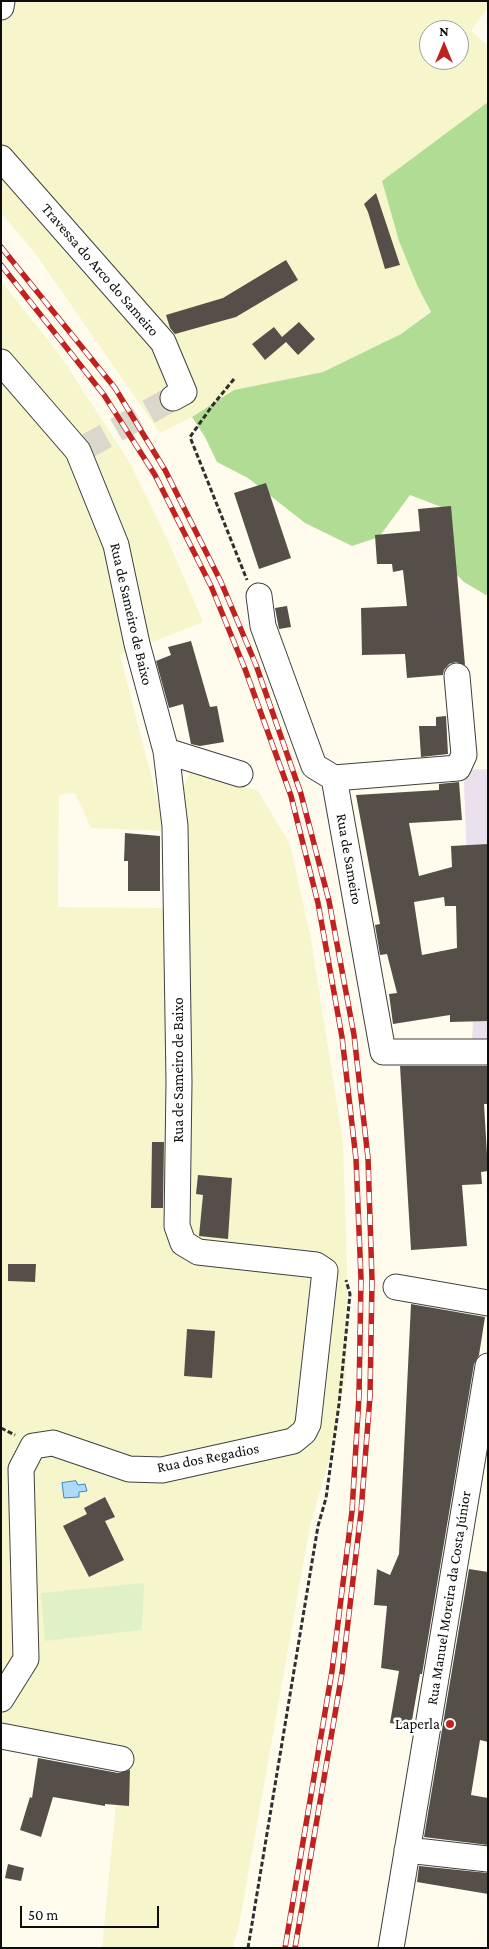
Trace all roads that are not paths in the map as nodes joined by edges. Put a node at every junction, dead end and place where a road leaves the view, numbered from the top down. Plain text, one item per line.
1 (2, 1) edge
2 (1, 7) edge
3 (1, 158) edge
4 (1, 362) edge
5 (178, 395) dead end
6 (259, 596) road end
7 (457, 676) dead end
8 (166, 751) junction
9 (240, 774) dead end
10 (334, 778) junction
11 (488, 1052) edge
12 (335, 1273) joint
13 (396, 1287) dead end
14 (488, 1303) edge
15 (488, 1366) edge
16 (1, 1699) edge
17 (1, 1736) edge
18 (121, 1758) dead end
19 (407, 1850) junction
20 (488, 1859) edge
21 (391, 1948) edge

1 - 2 street
3 - 5 street, Travessa do Arco do Sameiro
4 - 8 street, Rua de Sameiro de Baixo
6 - 10 street
7 - 10 street
8 - 9 street
8 - 12 street, Rua de Sameiro de Baixo
10 - 11 street, Rua de Sameiro
12 - 16 street, Rua dos Regadios
13 - 14 street
15 - 19 street, Rua Manuel Moreira da Costa Júnior
17 - 18 street
19 - 20 street
19 - 21 street, Rua Manuel Moreira da Costa Júnior

